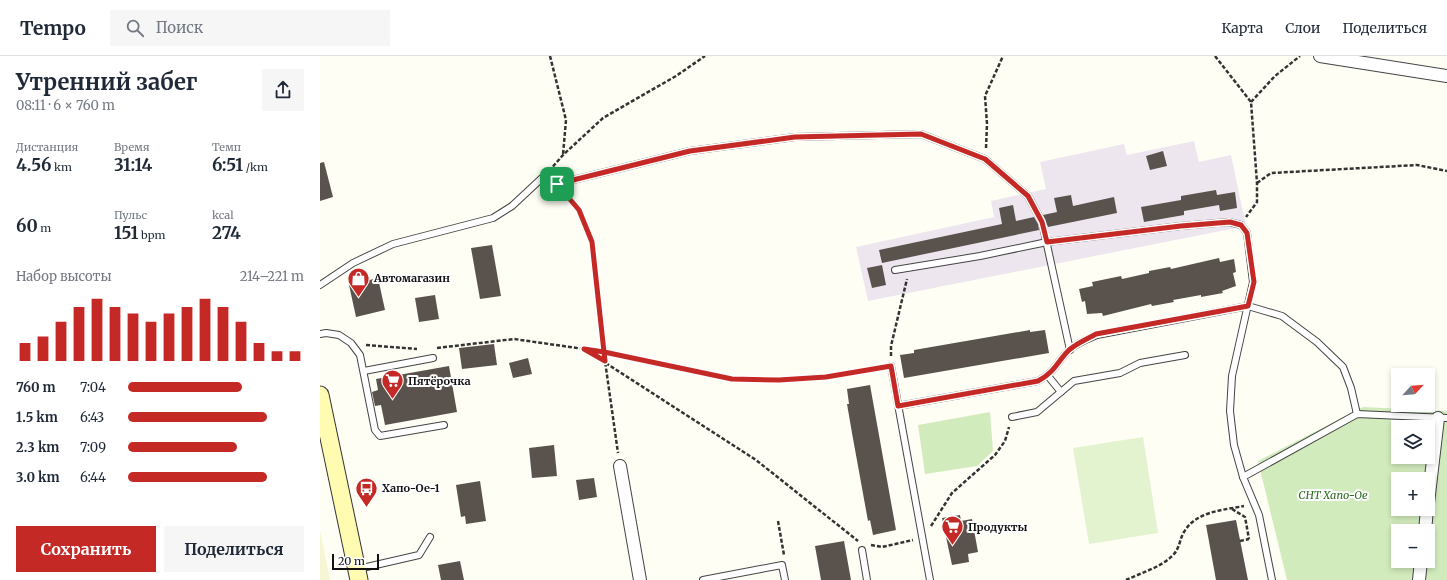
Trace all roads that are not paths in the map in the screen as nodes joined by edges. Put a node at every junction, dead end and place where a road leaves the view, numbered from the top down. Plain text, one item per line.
1 (1320, 56) edge
2 (1356, 59) edge
3 (1447, 76) edge
4 (1047, 242) junction
5 (895, 270) dead end
6 (320, 285) edge
7 (1248, 306) junction
8 (320, 334) edge
9 (1070, 350) junction
10 (1185, 355) dead end
11 (433, 358) dead end
12 (891, 366) road end
13 (364, 371) junction
14 (1048, 376) junction
15 (1062, 392) junction
16 (320, 396) edge
17 (898, 406) junction
18 (1357, 414) junction
19 (1012, 416) road end
20 (1443, 418) edge
21 (323, 420) edge
22 (444, 425) dead end
23 (620, 466) road end
24 (1433, 472) edge
25 (1243, 477) junction
26 (430, 537) dead end
27 (862, 550) road end
28 (1420, 568) edge
29 (358, 574) edge
30 (640, 580) edge
31 (702, 580) edge
32 (785, 580) edge
33 (867, 580) edge
34 (930, 580) edge
35 (1272, 580) edge
36 (1419, 580) edge

1 - 2 street
2 - 3 street
4 - 5 lane
4 - 6 lane
4 - 7 lane
4 - 9 lane
7 - 9 lane
7 - 18 lane
7 - 25 lane
8 - 13 lane
9 - 14 lane
10 - 15 lane
11 - 13 lane
12 - 17 lane
13 - 22 lane
14 - 15 lane
14 - 17 lane
15 - 19 lane
16 - 21 street
17 - 34 lane
18 - 20 lane
18 - 25 lane
20 - 24 street
21 - 29 street
23 - 30 street
25 - 35 lane
26 - 29 lane
27 - 33 lane
28 - 36 street
31 - 32 lane

